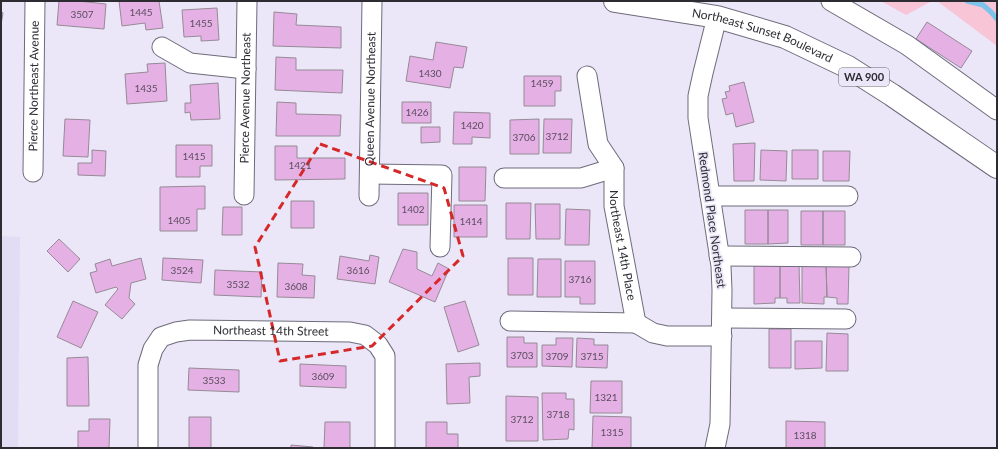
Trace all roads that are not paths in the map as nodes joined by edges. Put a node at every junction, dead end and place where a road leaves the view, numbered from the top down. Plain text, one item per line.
1 (35, 1) edge
2 (247, 1) edge
3 (372, 1) edge
4 (831, 1) edge
5 (628, 2) edge
6 (717, 17) junction
7 (162, 47) dead end
8 (246, 68) junction
9 (587, 76) dead end
10 (997, 110) edge
11 (997, 167) edge
12 (614, 168) junction
13 (33, 172) dead end
14 (370, 174) junction
15 (504, 178) dead end
16 (244, 194) dead end
17 (369, 196) dead end
18 (710, 196) junction
19 (848, 196) dead end
20 (440, 247) dead end
21 (719, 256) junction
22 (851, 257) dead end
23 (846, 319) dead end
24 (510, 321) dead end
25 (636, 323) junction
26 (722, 327) junction
27 (148, 448) edge
28 (386, 448) edge
29 (715, 448) edge

1 - 13 street, Pierce Northeast Avenue
2 - 8 street, Pierce Avenue Northeast
3 - 14 street, Queen Avenue Northeast
4 - 10 street
5 - 6 main road, Northeast Sunset Boulevard / WA 900
6 - 11 main road, Northeast Sunset Boulevard / WA 900
6 - 18 street, Redmond Place Northeast
7 - 8 street
8 - 16 street, Pierce Avenue Northeast
9 - 12 street
12 - 15 street
12 - 25 street, Northeast 14th Place
14 - 17 street, Queen Avenue Northeast
14 - 20 street
18 - 19 street
18 - 21 street, Redmond Place Northeast
21 - 22 street
21 - 26 street, Redmond Place Northeast
23 - 26 street
24 - 25 street
25 - 26 street
26 - 29 street, Redmond Place Northeast
27 - 28 street, Northeast 14th Street

